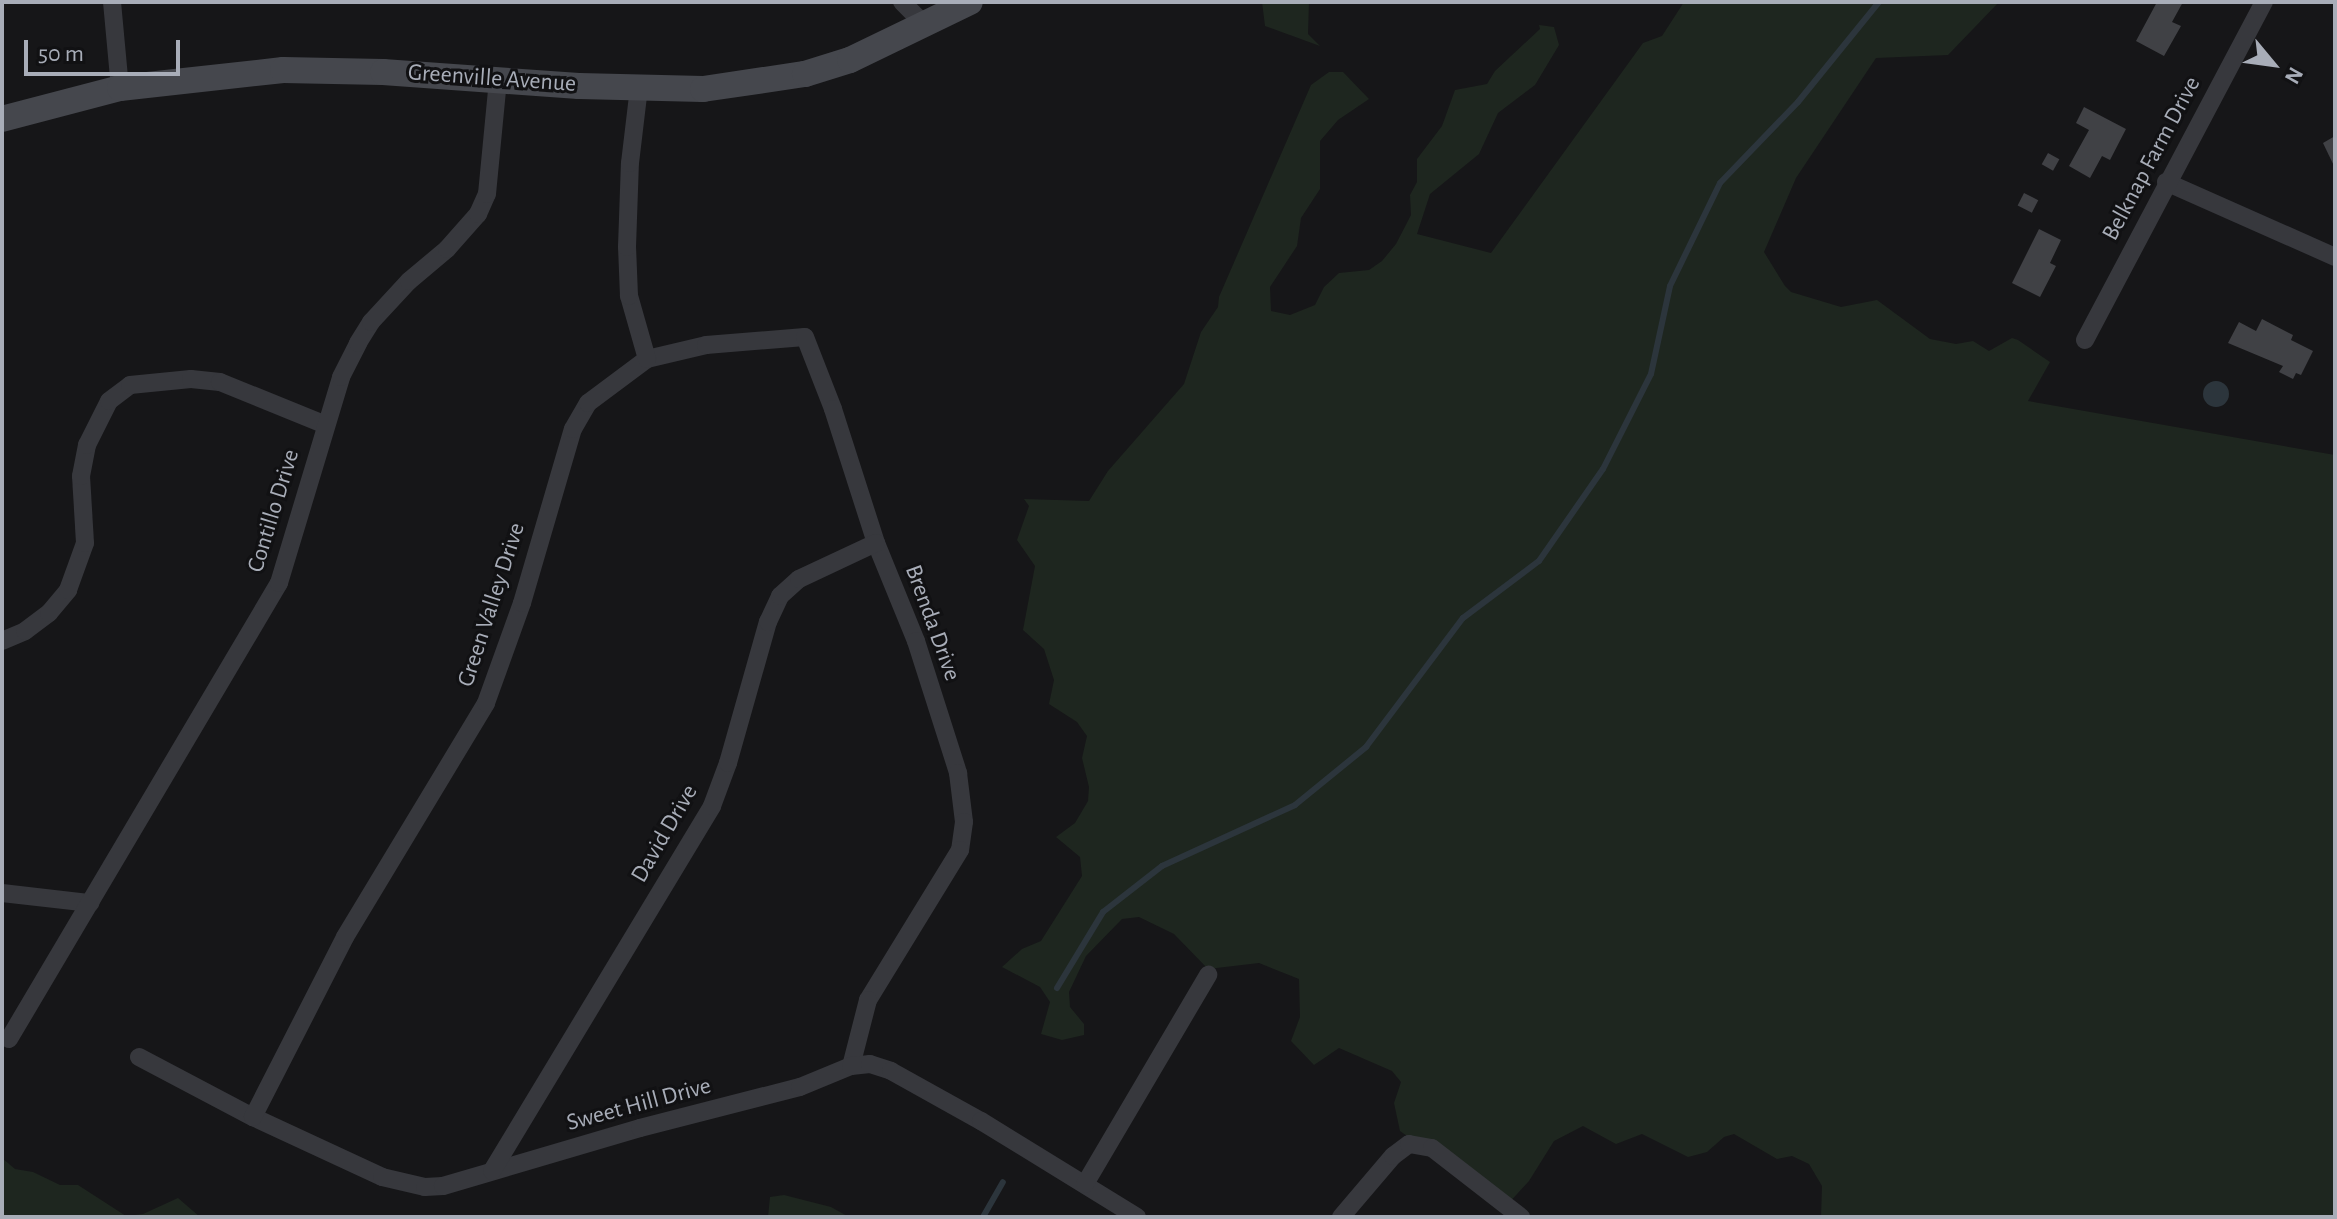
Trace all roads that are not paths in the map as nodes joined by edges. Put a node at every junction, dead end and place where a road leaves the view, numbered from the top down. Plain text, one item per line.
1 (112, 2) edge
2 (902, 2) edge
3 (970, 2) edge
4 (2264, 2) edge
5 (926, 26) junction
6 (498, 79) junction
7 (120, 88) junction
8 (639, 88) junction
9 (2, 119) edge
10 (2166, 182) junction
11 (2335, 257) edge
12 (2085, 340) dead end
13 (647, 359) junction
14 (326, 425) junction
15 (876, 543) junction
16 (2, 641) edge
17 (2, 893) edge
18 (90, 903) junction
19 (1208, 975) dead end
20 (9, 1039) dead end
21 (139, 1057) dead end
22 (851, 1066) junction
23 (253, 1117) junction
24 (492, 1171) junction
25 (1085, 1184) junction
26 (1137, 1217) edge
27 (1341, 1217) edge
28 (1521, 1217) edge

1 - 7 street
2 - 5 street
3 - 5 street, Greenville Avenue
4 - 10 street, Belknap Farm Drive
5 - 8 street, Greenville Avenue
6 - 7 street, Greenville Avenue
6 - 8 street, Greenville Avenue
6 - 14 street, Contillo Drive
7 - 9 street, Greenville Avenue
8 - 13 street
10 - 11 street
10 - 12 street, Belknap Farm Drive
13 - 15 street, Brenda Drive
13 - 23 street, Green Valley Drive
14 - 16 street
14 - 18 street, Contillo Drive
15 - 22 street, Brenda Drive
15 - 24 street, David Drive
17 - 18 street
18 - 20 street, Contillo Drive
19 - 25 street
21 - 23 street, Sweet Hill Drive
22 - 24 street, Sweet Hill Drive
22 - 25 street, Sweet Hill Drive
23 - 24 street, Sweet Hill Drive
25 - 26 street, Sweet Hill Drive
27 - 28 street

